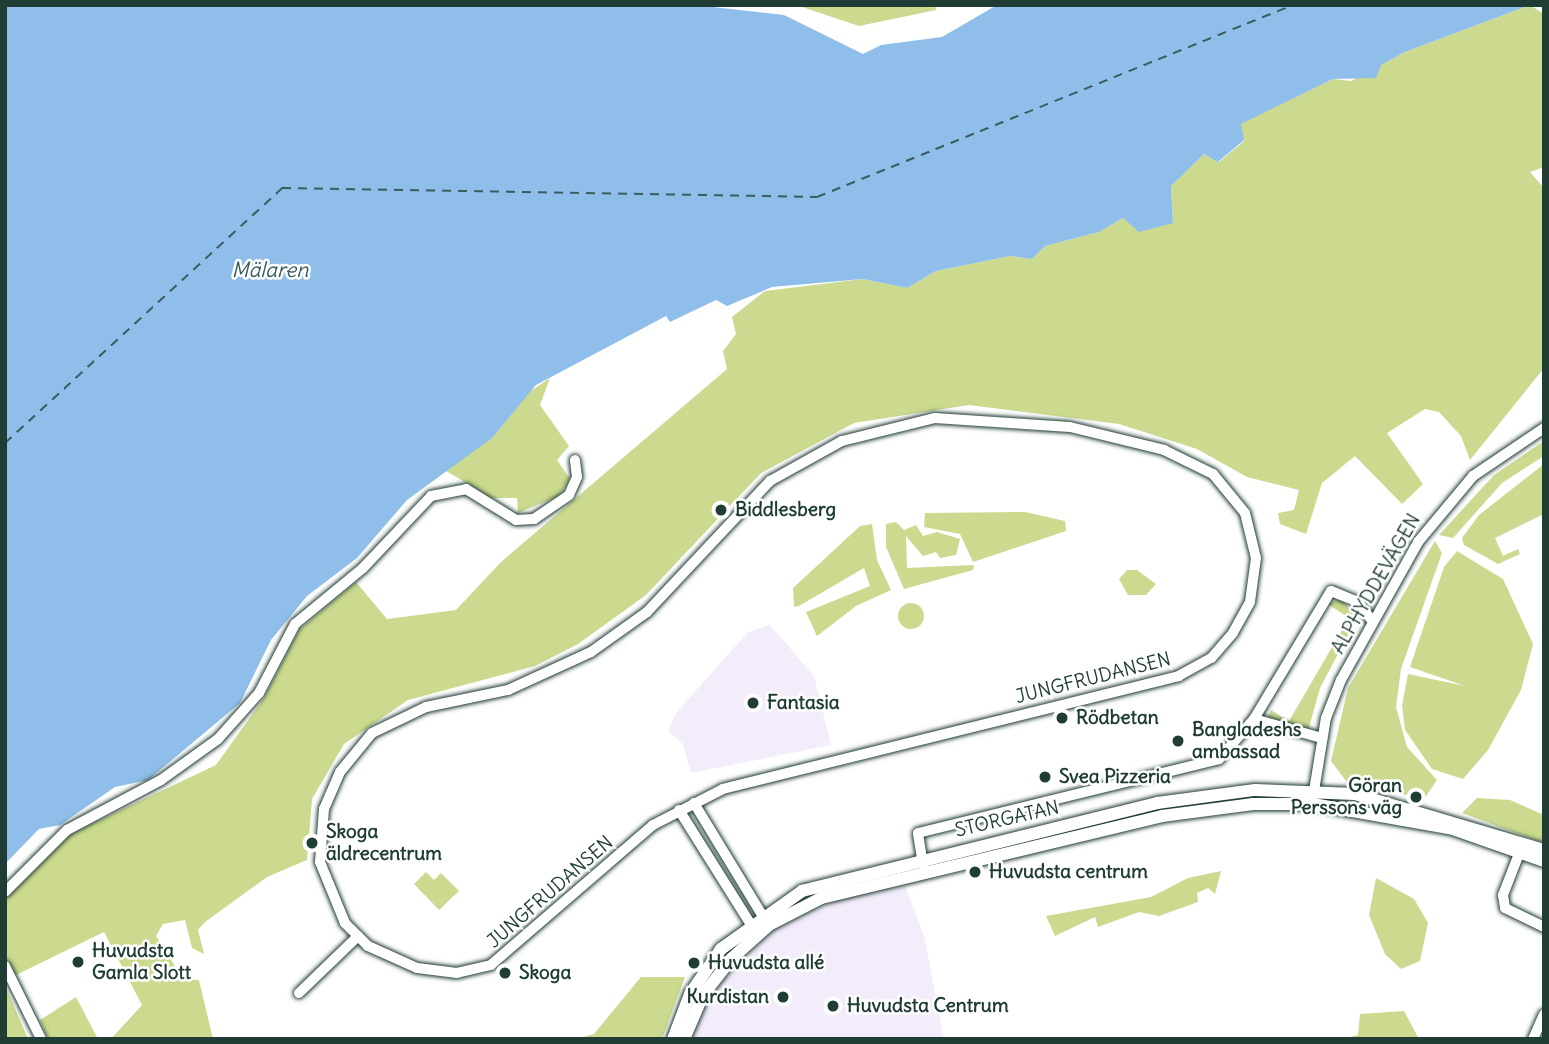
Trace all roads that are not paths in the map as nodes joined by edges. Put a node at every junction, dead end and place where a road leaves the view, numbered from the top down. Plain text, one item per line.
1 (1544, 428) edge
2 (575, 460) dead end
3 (1373, 622) junction
4 (1254, 719) junction
5 (1322, 738) junction
6 (1314, 790) junction
7 (694, 803) junction
8 (1313, 804) junction
9 (679, 810) junction
10 (1521, 847) junction
11 (1544, 850) edge
12 (921, 859) junction
13 (1544, 861) edge
14 (924, 873) junction
15 (5, 892) edge
16 (766, 920) junction
17 (750, 923) junction
18 (1544, 926) edge
19 (758, 934) junction
20 (358, 936) junction
21 (5, 966) edge
22 (299, 993) dead end
23 (1544, 1014) edge
24 (41, 1039) edge
25 (673, 1039) edge
26 (684, 1039) edge
27 (1533, 1039) edge

1 - 3 street, ALPHYDDEVÄGEN
2 - 15 street
3 - 4 street
3 - 5 street, ALPHYDDEVÄGEN
4 - 5 street
4 - 12 street
5 - 6 street, ALPHYDDEVÄGEN
6 - 8 street, ALPHYDDEVÄGEN
6 - 10 street, STORGATAN
6 - 12 street, STORGATAN
7 - 9 street, JUNGFRUDANSEN
7 - 16 street
7 - 20 street, JUNGFRUDANSEN
8 - 10 street, STORGATAN
8 - 14 street, STORGATAN
9 - 17 street
9 - 20 street, JUNGFRUDANSEN
10 - 11 street, STORGATAN
10 - 13 street, STORGATAN
10 - 18 street
12 - 14 street
12 - 16 street, STORGATAN
14 - 16 street, STORGATAN
16 - 17 street, STORGATAN
16 - 19 street, STORGATAN
17 - 19 street
17 - 25 street, STORGATAN
19 - 26 street, STORGATAN
20 - 22 street
21 - 24 street
23 - 27 street

